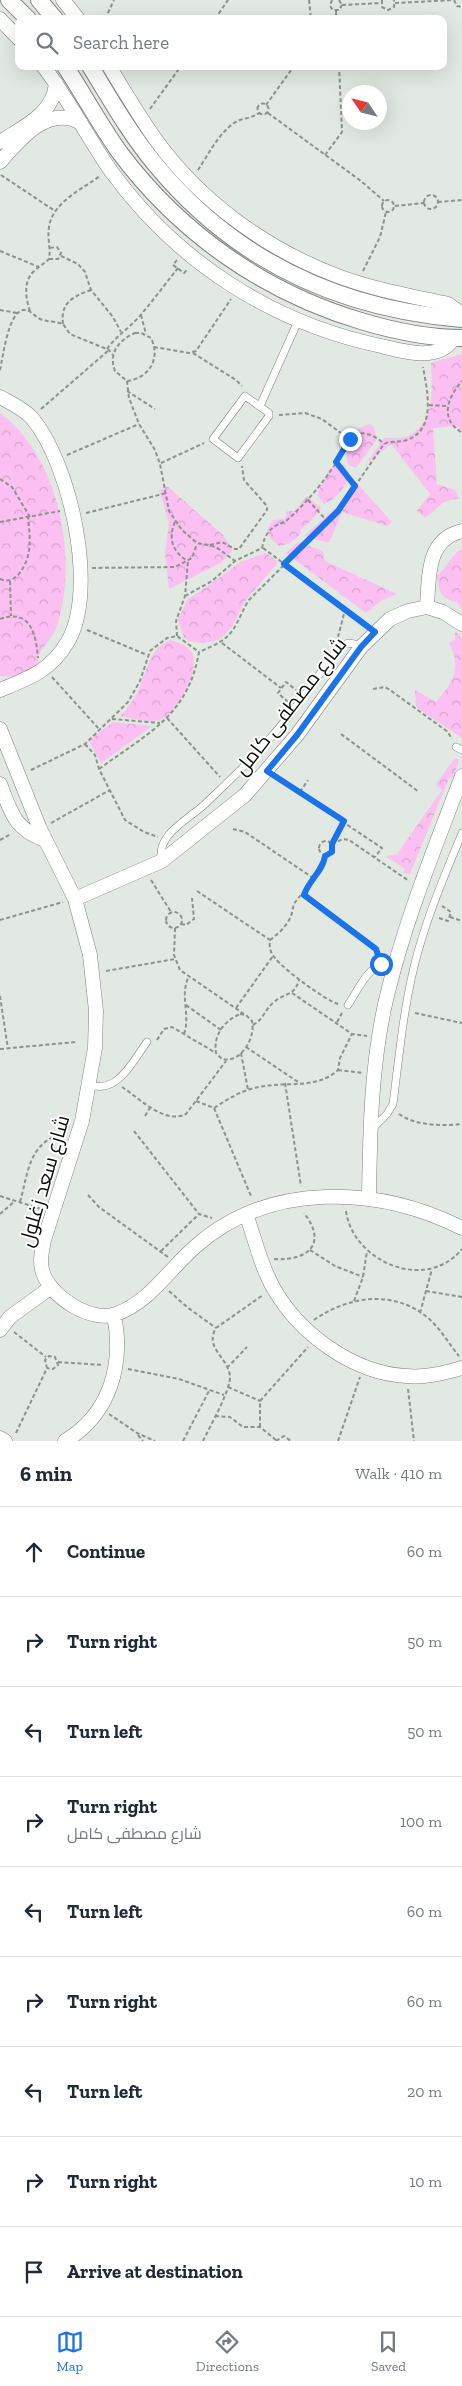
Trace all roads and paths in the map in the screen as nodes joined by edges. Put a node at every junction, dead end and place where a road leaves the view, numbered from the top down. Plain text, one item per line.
1 (9, 0) edge
2 (39, 0) edge
3 (63, 0) edge
4 (114, 0) edge
5 (228, 0) edge
6 (309, 0) edge
7 (331, 0) edge
8 (339, 0) edge
9 (454, 0) edge
10 (381, 2) edge
11 (394, 2) edge
12 (342, 5) junction
13 (462, 7) edge
14 (336, 11) junction
15 (24, 15) edge
16 (52, 15) edge
17 (75, 15) edge
18 (107, 15) edge
19 (218, 15) edge
20 (311, 15) edge
21 (336, 15) edge
22 (0, 19) edge
23 (15, 35) edge
24 (46, 70) edge
25 (68, 70) edge
26 (92, 70) edge
27 (111, 70) edge
28 (177, 70) edge
29 (291, 70) edge
30 (339, 70) edge
31 (56, 83) junction
32 (266, 105) junction
33 (259, 113) junction
34 (268, 113) junction
35 (142, 120) junction
36 (82, 123) junction
37 (0, 142) edge
38 (325, 155) junction
39 (0, 162) edge
40 (110, 169) junction
41 (0, 174) edge
42 (191, 181) junction
43 (462, 200) edge
44 (384, 201) junction
45 (438, 202) junction
46 (424, 203) junction
47 (395, 206) junction
48 (55, 212) junction
49 (386, 212) junction
50 (49, 248) junction
51 (0, 250) edge
52 (60, 256) junction
53 (49, 259) junction
54 (39, 267) junction
55 (178, 268) dead end
56 (356, 282) junction
57 (91, 290) junction
58 (238, 290) junction
59 (0, 310) edge
60 (30, 312) junction
61 (17, 313) junction
62 (462, 314) edge
63 (141, 315) junction
64 (462, 319) edge
65 (298, 321) junction
66 (63, 324) junction
67 (129, 328) junction
68 (121, 332) junction
69 (131, 334) junction
70 (146, 334) junction
71 (458, 338) edge
72 (154, 347) junction
73 (108, 350) junction
74 (421, 352) junction
75 (192, 353) junction
76 (113, 355) junction
77 (0, 370) edge
78 (127, 381) junction
79 (462, 381) edge
80 (128, 391) junction
81 (245, 396) junction
82 (0, 397) edge
83 (429, 404) junction
84 (260, 406) junction
85 (447, 407) junction
86 (155, 410) dead end
87 (269, 414) junction
88 (31, 417) junction
89 (139, 424) junction
90 (461, 432) edge
91 (213, 439) junction
92 (350, 439) junction
93 (384, 444) junction
94 (238, 458) junction
95 (56, 460) junction
96 (336, 462) junction
97 (160, 464) junction
98 (0, 479) edge
99 (355, 486) junction
100 (167, 493) junction
101 (308, 500) junction
102 (73, 512) junction
103 (29, 517) junction
104 (327, 521) junction
105 (0, 522) edge
106 (176, 522) junction
107 (462, 530) edge
108 (197, 543) junction
109 (210, 545) junction
110 (262, 548) junction
111 (188, 561) junction
112 (235, 561) junction
113 (284, 564) junction
114 (79, 569) junction
115 (0, 579) edge
116 (10, 580) junction
117 (185, 596) junction
118 (427, 607) junction
119 (345, 609) junction
120 (11, 616) junction
121 (0, 619) edge
122 (462, 624) edge
123 (75, 625) junction
124 (375, 632) junction
125 (177, 636) junction
126 (222, 643) junction
127 (339, 647) junction
128 (361, 647) junction
129 (199, 652) junction
130 (147, 655) junction
131 (42, 671) junction
132 (281, 688) junction
133 (373, 689) dead end
134 (0, 690) edge
135 (304, 696) junction
136 (295, 707) junction
137 (167, 718) junction
138 (112, 719) junction
139 (160, 724) junction
140 (0, 729) edge
141 (99, 729) junction
142 (341, 734) dead end
143 (85, 744) junction
144 (457, 746) edge
145 (99, 769) junction
146 (267, 771) junction
147 (17, 776) junction
148 (462, 776) edge
149 (308, 780) dead end
150 (0, 784) edge
151 (226, 784) junction
152 (110, 790) junction
153 (300, 792) junction
154 (419, 792) dead end
155 (344, 821) junction
156 (233, 828) dead end
157 (462, 833) edge
158 (42, 835) junction
159 (165, 838) junction
160 (332, 844) junction
161 (325, 856) junction
162 (375, 858) junction
163 (162, 861) junction
164 (145, 870) junction
165 (313, 878) junction
166 (420, 888) junction
167 (197, 891) dead end
168 (304, 895) junction
169 (192, 898) dead end
170 (75, 899) junction
171 (434, 903) junction
172 (170, 912) junction
173 (429, 915) junction
174 (450, 917) junction
175 (0, 920) edge
176 (462, 921) edge
177 (181, 924) junction
178 (175, 928) junction
179 (270, 940) junction
180 (273, 956) junction
181 (175, 959) junction
182 (381, 964) junction
183 (395, 964) junction
184 (92, 974) junction
185 (189, 976) junction
186 (300, 979) junction
187 (292, 993) junction
188 (0, 996) edge
189 (185, 1005) junction
190 (348, 1005) junction
191 (236, 1008) junction
192 (405, 1011) junction
193 (246, 1015) junction
194 (462, 1022) edge
195 (336, 1023) junction
196 (253, 1025) junction
197 (221, 1030) junction
198 (184, 1034) junction
199 (352, 1034) junction
200 (379, 1039) junction
201 (76, 1042) dead end
202 (150, 1043) joint
203 (246, 1047) junction
204 (8, 1048) junction
205 (0, 1049) edge
206 (216, 1053) junction
207 (241, 1053) junction
208 (226, 1061) junction
209 (338, 1070) junction
210 (374, 1075) junction
211 (300, 1082) junction
212 (116, 1083) junction
213 (285, 1083) junction
214 (90, 1085) junction
215 (248, 1090) junction
216 (196, 1101) junction
217 (393, 1104) junction
218 (151, 1106) junction
219 (214, 1108) junction
220 (145, 1116) dead end
221 (462, 1124) edge
222 (134, 1131) dead end
223 (370, 1131) junction
224 (60, 1134) dead end
225 (301, 1186) dead end
226 (88, 1195) dead end
227 (0, 1196) edge
228 (251, 1196) dead end
229 (344, 1196) junction
230 (369, 1198) junction
231 (15, 1200) junction
232 (295, 1201) junction
233 (20, 1202) junction
234 (52, 1212) junction
235 (0, 1214) edge
236 (199, 1214) junction
237 (246, 1214) junction
238 (212, 1218) dead end
239 (462, 1228) edge
240 (462, 1249) edge
241 (310, 1250) junction
242 (160, 1251) junction
243 (367, 1251) junction
244 (262, 1258) junction
245 (178, 1264) junction
246 (432, 1269) junction
247 (363, 1278) junction
248 (161, 1282) junction
249 (50, 1288) junction
250 (273, 1288) junction
251 (426, 1291) junction
252 (462, 1297) edge
253 (354, 1301) junction
254 (420, 1312) junction
255 (114, 1315) junction
256 (2, 1327) edge
257 (216, 1328) junction
258 (305, 1328) junction
259 (316, 1338) junction
260 (247, 1347) dead end
261 (46, 1358) junction
262 (462, 1360) edge
263 (58, 1362) junction
264 (116, 1366) junction
265 (364, 1366) junction
266 (48, 1368) junction
267 (227, 1368) junction
268 (462, 1368) edge
269 (406, 1376) junction
270 (228, 1387) junction
271 (210, 1390) junction
272 (224, 1395) junction
273 (260, 1401) junction
274 (101, 1408) junction
275 (215, 1416) junction
276 (260, 1427) junction
277 (137, 1433) junction
278 (0, 1438) edge
279 (5, 1441) edge
280 (12, 1441) edge
281 (65, 1441) edge
282 (143, 1441) edge
283 (155, 1441) edge
284 (183, 1441) edge
285 (203, 1441) edge
286 (276, 1441) edge
287 (291, 1441) edge
288 (338, 1441) edge
289 (414, 1441) edge

1 - 15 street
2 - 16 street
3 - 17 street
4 - 18 path
5 - 19 path
6 - 20 path
7 - 14 path
8 - 12 path
9 - 11 path
9 - 13 path
10 - 11 path
10 - 12 path
12 - 14 path
14 - 21 path
22 - 23 street
24 - 31 street
25 - 71 street
26 - 64 street
27 - 35 street
28 - 35 path
29 - 32 path
30 - 38 path
31 - 36 street
31 - 37 street
32 - 33 path
32 - 34 path
33 - 34 path
33 - 42 path
34 - 38 path
35 - 42 street
36 - 39 street
36 - 40 street
38 - 44 path
40 - 48 path
40 - 58 street
41 - 48 path
42 - 56 street
43 - 45 path
44 - 47 path
44 - 49 path
45 - 46 path
45 - 46 path
46 - 47 path
47 - 49 path
48 - 50 path
49 - 56 path
50 - 52 path
50 - 53 path
51 - 54 path
52 - 53 path
52 - 57 path
53 - 54 path
54 - 60 path
55 - 63 path
56 - 62 street
57 - 66 path
57 - 68 path
58 - 65 street
58 - 75 path
59 - 61 path
60 - 61 path
60 - 66 path
61 - 77 path
63 - 67 path
63 - 70 path
65 - 74 street
65 - 84 lane
66 - 73 path
67 - 68 path
67 - 69 path
68 - 73 path
69 - 70 path
69 - 76 path
70 - 72 path
71 - 74 street
72 - 75 path
72 - 78 path
73 - 76 path
73 - 88 path
74 - 83 path
75 - 81 path
76 - 78 path
78 - 80 path
79 - 85 path
80 - 86 path
80 - 89 path
81 - 84 lane
81 - 91 lane
82 - 88 street
83 - 85 path
83 - 93 path
84 - 87 lane
85 - 90 path
87 - 92 path
87 - 94 lane
88 - 95 street
89 - 95 path
89 - 97 path
91 - 94 lane
91 - 97 path
92 - 93 path
92 - 96 path
93 - 99 path
94 - 109 path
95 - 102 street
96 - 99 path
96 - 101 path
97 - 100 path
98 - 103 path
99 - 104 path
100 - 102 path
100 - 106 path
101 - 104 path
101 - 110 path
102 - 103 path
102 - 114 street
103 - 105 path
103 - 116 path
104 - 113 path
106 - 108 path
106 - 111 path
107 - 118 street
108 - 109 path
108 - 111 path
109 - 112 path
110 - 112 path
110 - 113 path
111 - 114 path
111 - 117 path
112 - 117 path
113 - 119 path
113 - 126 path
114 - 123 street
115 - 116 path
116 - 120 path
117 - 125 path
118 - 122 street
118 - 124 street, شارع مصطفى كامل
119 - 124 path
119 - 127 path
120 - 121 path
120 - 131 path
123 - 130 path
123 - 131 street
124 - 128 street, شارع مصطفى كامل
125 - 129 path
125 - 130 path
126 - 129 path
126 - 132 path
127 - 128 lane
127 - 135 lane
128 - 146 street, شارع مصطفى كامل
129 - 137 path
130 - 138 path
131 - 134 street
131 - 141 path
132 - 135 path
132 - 136 path
133 - 144 path
135 - 136 lane
136 - 151 lane
137 - 139 path
137 - 151 path
138 - 139 path
138 - 141 path
139 - 145 path
140 - 147 street, شارع سعد زغلول
141 - 143 path
142 - 154 path
143 - 145 path
143 - 147 path
145 - 152 path
146 - 153 path
146 - 163 street, شارع مصطفى كامل
147 - 158 street, شارع سعد زغلول
148 - 166 street
149 - 153 path
150 - 158 street
151 - 159 lane
152 - 158 path
152 - 159 path
153 - 155 path
155 - 160 path
155 - 162 path
156 - 165 path
157 - 171 lane
158 - 170 street, شارع سعد زغلول
159 - 163 lane
160 - 161 path
160 - 161 path
160 - 162 path
161 - 165 path
162 - 166 path
163 - 164 street, شارع مصطفى كامل
164 - 170 street, شارع مصطفى كامل
164 - 172 path
165 - 168 path
166 - 183 street
167 - 179 path
168 - 179 path
168 - 182 path
169 - 177 path
170 - 175 path
170 - 184 street, شارع سعد زغلول
171 - 173 lane
171 - 174 path
172 - 177 path
172 - 178 path
173 - 174 path
173 - 192 lane
174 - 176 path
177 - 178 path
178 - 181 path
179 - 180 path
180 - 186 path
180 - 191 path
181 - 184 path
181 - 185 path
182 - 183 lane
182 - 190 lane
183 - 200 street
184 - 214 street, شارع سعد زغلول
185 - 189 path
185 - 191 path
186 - 187 path
186 - 190 path
187 - 195 path
187 - 196 path
188 - 204 path
189 - 197 path
189 - 198 path
190 - 195 path
191 - 193 path
192 - 194 path
192 - 217 lane
193 - 196 path
193 - 197 path
195 - 199 path
196 - 203 path
197 - 206 path
198 - 202 path
198 - 206 path
199 - 200 path
199 - 209 path
200 - 210 street
201 - 204 path
202 - 212 lane
203 - 207 path
203 - 211 path
204 - 205 path
206 - 208 path
207 - 208 path
207 - 215 path
208 - 216 path
209 - 210 path
209 - 211 path
210 - 223 street
211 - 213 path
212 - 214 lane
212 - 218 path
213 - 215 path
213 - 225 path
214 - 234 street, شارع سعد زغلول
215 - 219 path
216 - 218 path
216 - 219 path
217 - 221 path
217 - 223 lane
218 - 220 path
219 - 228 path
222 - 236 path
223 - 230 street
224 - 233 path
226 - 242 path
227 - 231 path
229 - 230 street
229 - 232 street
229 - 243 path
230 - 239 street
231 - 233 path
231 - 235 path
232 - 237 street
232 - 241 path
233 - 234 path
234 - 249 street, شارع سعد زغلول
236 - 238 path
236 - 242 path
237 - 244 street
237 - 245 street
240 - 246 path
241 - 244 path
241 - 247 path
242 - 245 path
243 - 246 path
243 - 247 path
244 - 250 street
245 - 248 street
246 - 251 path
247 - 253 path
248 - 255 street
248 - 257 path
249 - 255 street, شارع سعد زغلول
249 - 256 street
250 - 257 path
250 - 258 street
251 - 252 path
251 - 254 path
253 - 254 path
253 - 258 path
254 - 262 path
255 - 264 street
256 - 261 path
257 - 267 path
258 - 259 street
259 - 265 street
259 - 273 path
260 - 267 path
261 - 263 path
261 - 266 path
263 - 264 path
263 - 266 path
264 - 271 path
264 - 274 street
265 - 269 street
265 - 288 path
266 - 280 path
267 - 270 path
268 - 269 street
269 - 289 path
270 - 272 path
270 - 273 path
271 - 272 path
271 - 284 path
272 - 275 path
273 - 276 path
274 - 277 path
274 - 281 street
275 - 276 path
275 - 285 path
276 - 286 path
277 - 282 path
277 - 283 path
278 - 279 street
286 - 287 path

